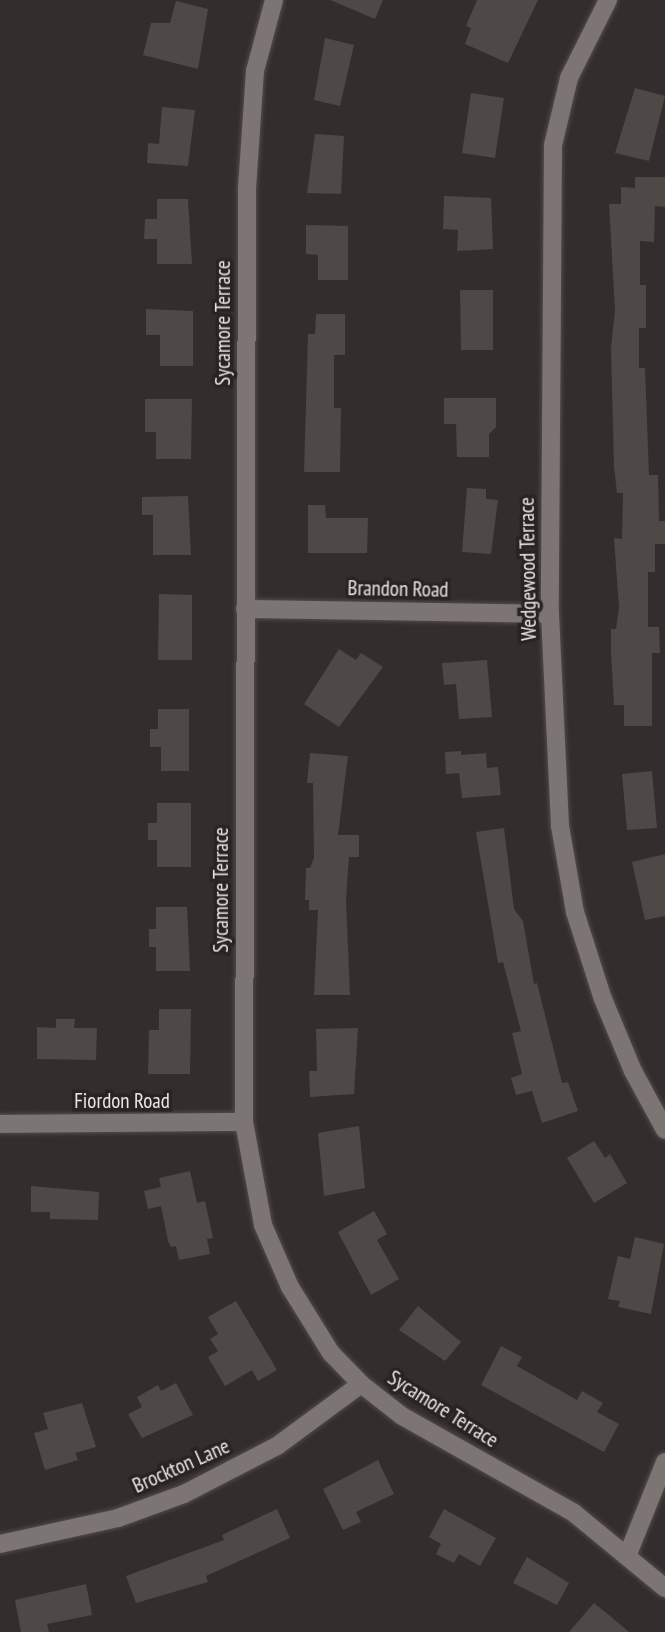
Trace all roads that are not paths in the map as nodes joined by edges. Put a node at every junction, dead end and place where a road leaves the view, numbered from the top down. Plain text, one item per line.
1 (274, 0) edge
2 (608, 0) edge
3 (245, 609) junction
4 (550, 614) junction
5 (244, 1122) junction
6 (0, 1124) edge
7 (665, 1130) edge
8 (361, 1384) junction
9 (665, 1462) edge
10 (0, 1545) edge
11 (628, 1554) junction
12 (665, 1587) edge

1 - 3 street, Sycamore Terrace
2 - 4 street, Wedgewood Terrace
3 - 4 street, Brandon Road
3 - 5 street, Sycamore Terrace
4 - 7 street, Wedgewood Terrace
5 - 6 street, Fiordon Road
5 - 8 street, Sycamore Terrace
8 - 10 street, Brockton Lane
8 - 11 street, Sycamore Terrace
9 - 11 street
11 - 12 street, Sycamore Terrace

